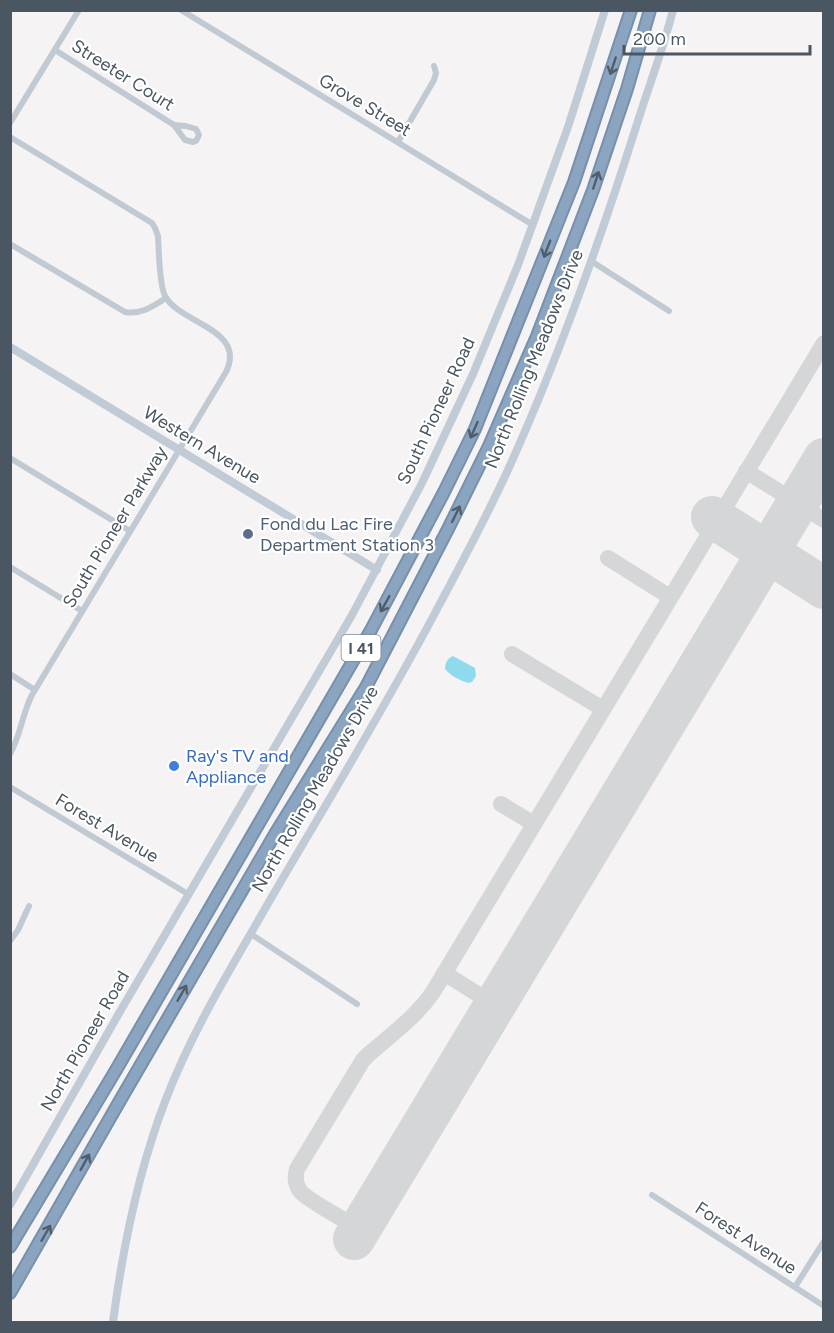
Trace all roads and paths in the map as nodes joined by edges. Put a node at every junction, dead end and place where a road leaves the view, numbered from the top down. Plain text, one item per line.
1 (78, 10) edge
2 (181, 10) edge
3 (604, 10) edge
4 (631, 10) edge
5 (650, 10) edge
6 (673, 10) edge
7 (55, 51) junction
8 (434, 66) dead end
9 (10, 123) edge
10 (174, 125) dead end
11 (10, 136) edge
12 (398, 142) junction
13 (533, 225) junction
14 (10, 244) edge
15 (591, 261) junction
16 (166, 298) junction
17 (669, 311) dead end
18 (10, 347) edge
19 (179, 450) junction
20 (10, 458) edge
21 (130, 531) junction
22 (10, 567) edge
23 (377, 570) junction
24 (82, 611) junction
25 (10, 674) edge
26 (35, 690) junction
27 (10, 754) edge
28 (10, 787) edge
29 (188, 894) junction
30 (29, 906) dead end
31 (251, 934) junction
32 (10, 941) edge
33 (357, 1004) dead end
34 (652, 1195) dead end
35 (10, 1205) edge
36 (824, 1241) edge
37 (10, 1247) edge
38 (34, 1253) junction
39 (795, 1287) junction
40 (10, 1293) edge
41 (10, 1298) edge
42 (824, 1306) edge
43 (113, 1323) edge

1 - 7 street
2 - 12 street, Grove Street
3 - 13 main road, South Pioneer Road
4 -> 37 highway, I 41
38 -> 5 highway, I 41
6 - 15 main road, North Rolling Meadows Drive
7 - 9 street
7 - 10 street, Streeter Court
8 - 12 street
11 - 16 street
12 - 13 street, Grove Street
13 - 23 main road, South Pioneer Road
14 - 16 street
15 - 17 street
15 - 31 main road, North Rolling Meadows Drive
16 - 19 street, South Pioneer Parkway
18 - 19 main road, Western Avenue
19 - 21 street, South Pioneer Parkway
19 - 23 main road, Western Avenue
20 - 21 street
21 - 24 street, South Pioneer Parkway
22 - 24 street
23 - 29 main road, South Pioneer Road
24 - 26 street, South Pioneer Parkway
25 - 26 street
26 - 27 street, South Pioneer Parkway
28 - 29 street, Forest Avenue
29 - 35 main road, North Pioneer Road
30 - 32 street
31 - 33 street
31 - 43 main road, North Rolling Meadows Drive
34 - 39 street, Forest Avenue
36 - 39 street
38 - 40 highway, I 41
38 - 41 highway
39 - 42 street, Forest Avenue

